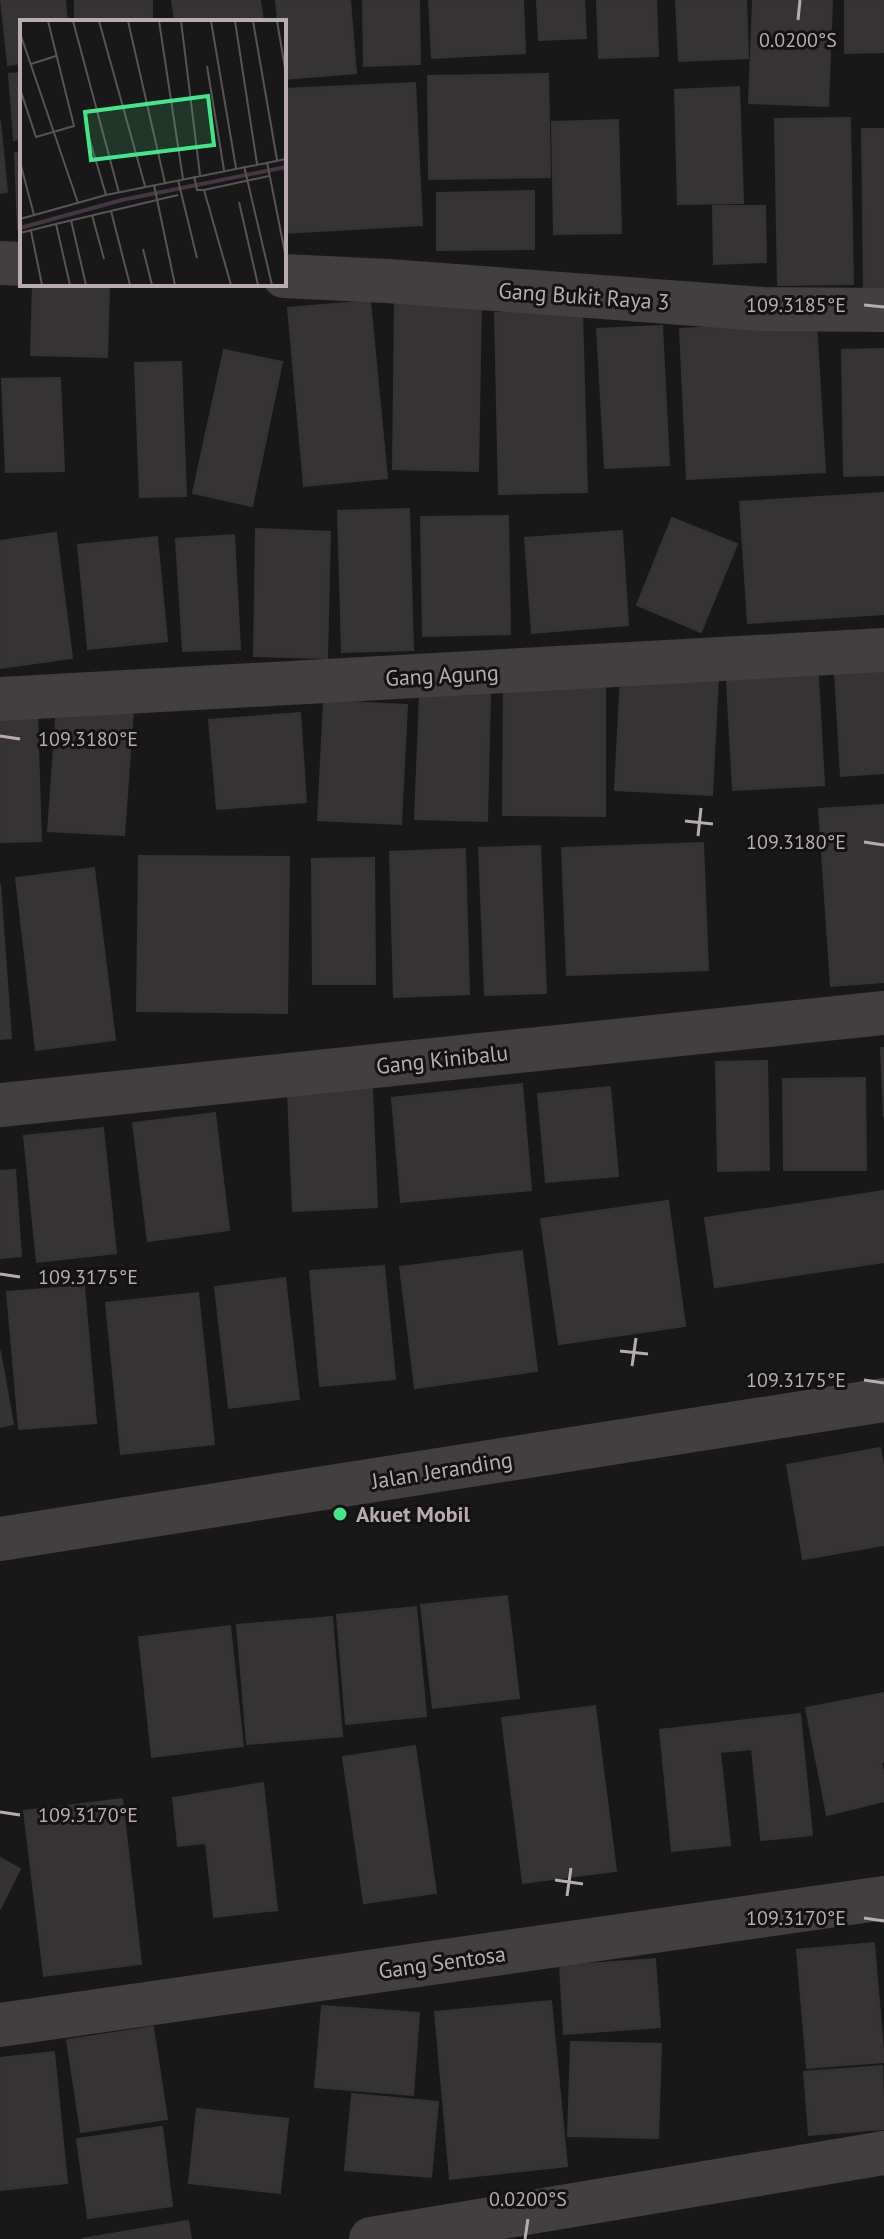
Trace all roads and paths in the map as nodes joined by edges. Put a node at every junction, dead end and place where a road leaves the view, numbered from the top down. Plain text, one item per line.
1 (0, 263) edge
2 (20, 264) edge
3 (286, 276) edge
4 (884, 310) edge
5 (884, 650) edge
6 (0, 699) edge
7 (884, 1013) edge
8 (0, 1105) edge
9 (884, 1400) edge
10 (0, 1539) edge
11 (884, 1898) edge
12 (0, 2025) edge
13 (884, 2153) edge
14 (371, 2239) edge

1 - 2 street
3 - 4 street, Gang Bukit Raya 3
5 - 6 street, Gang Agung
7 - 8 street, Gang Kinibalu
9 - 10 street, Jalan Jeranding
11 - 12 street, Gang Sentosa
13 - 14 street

